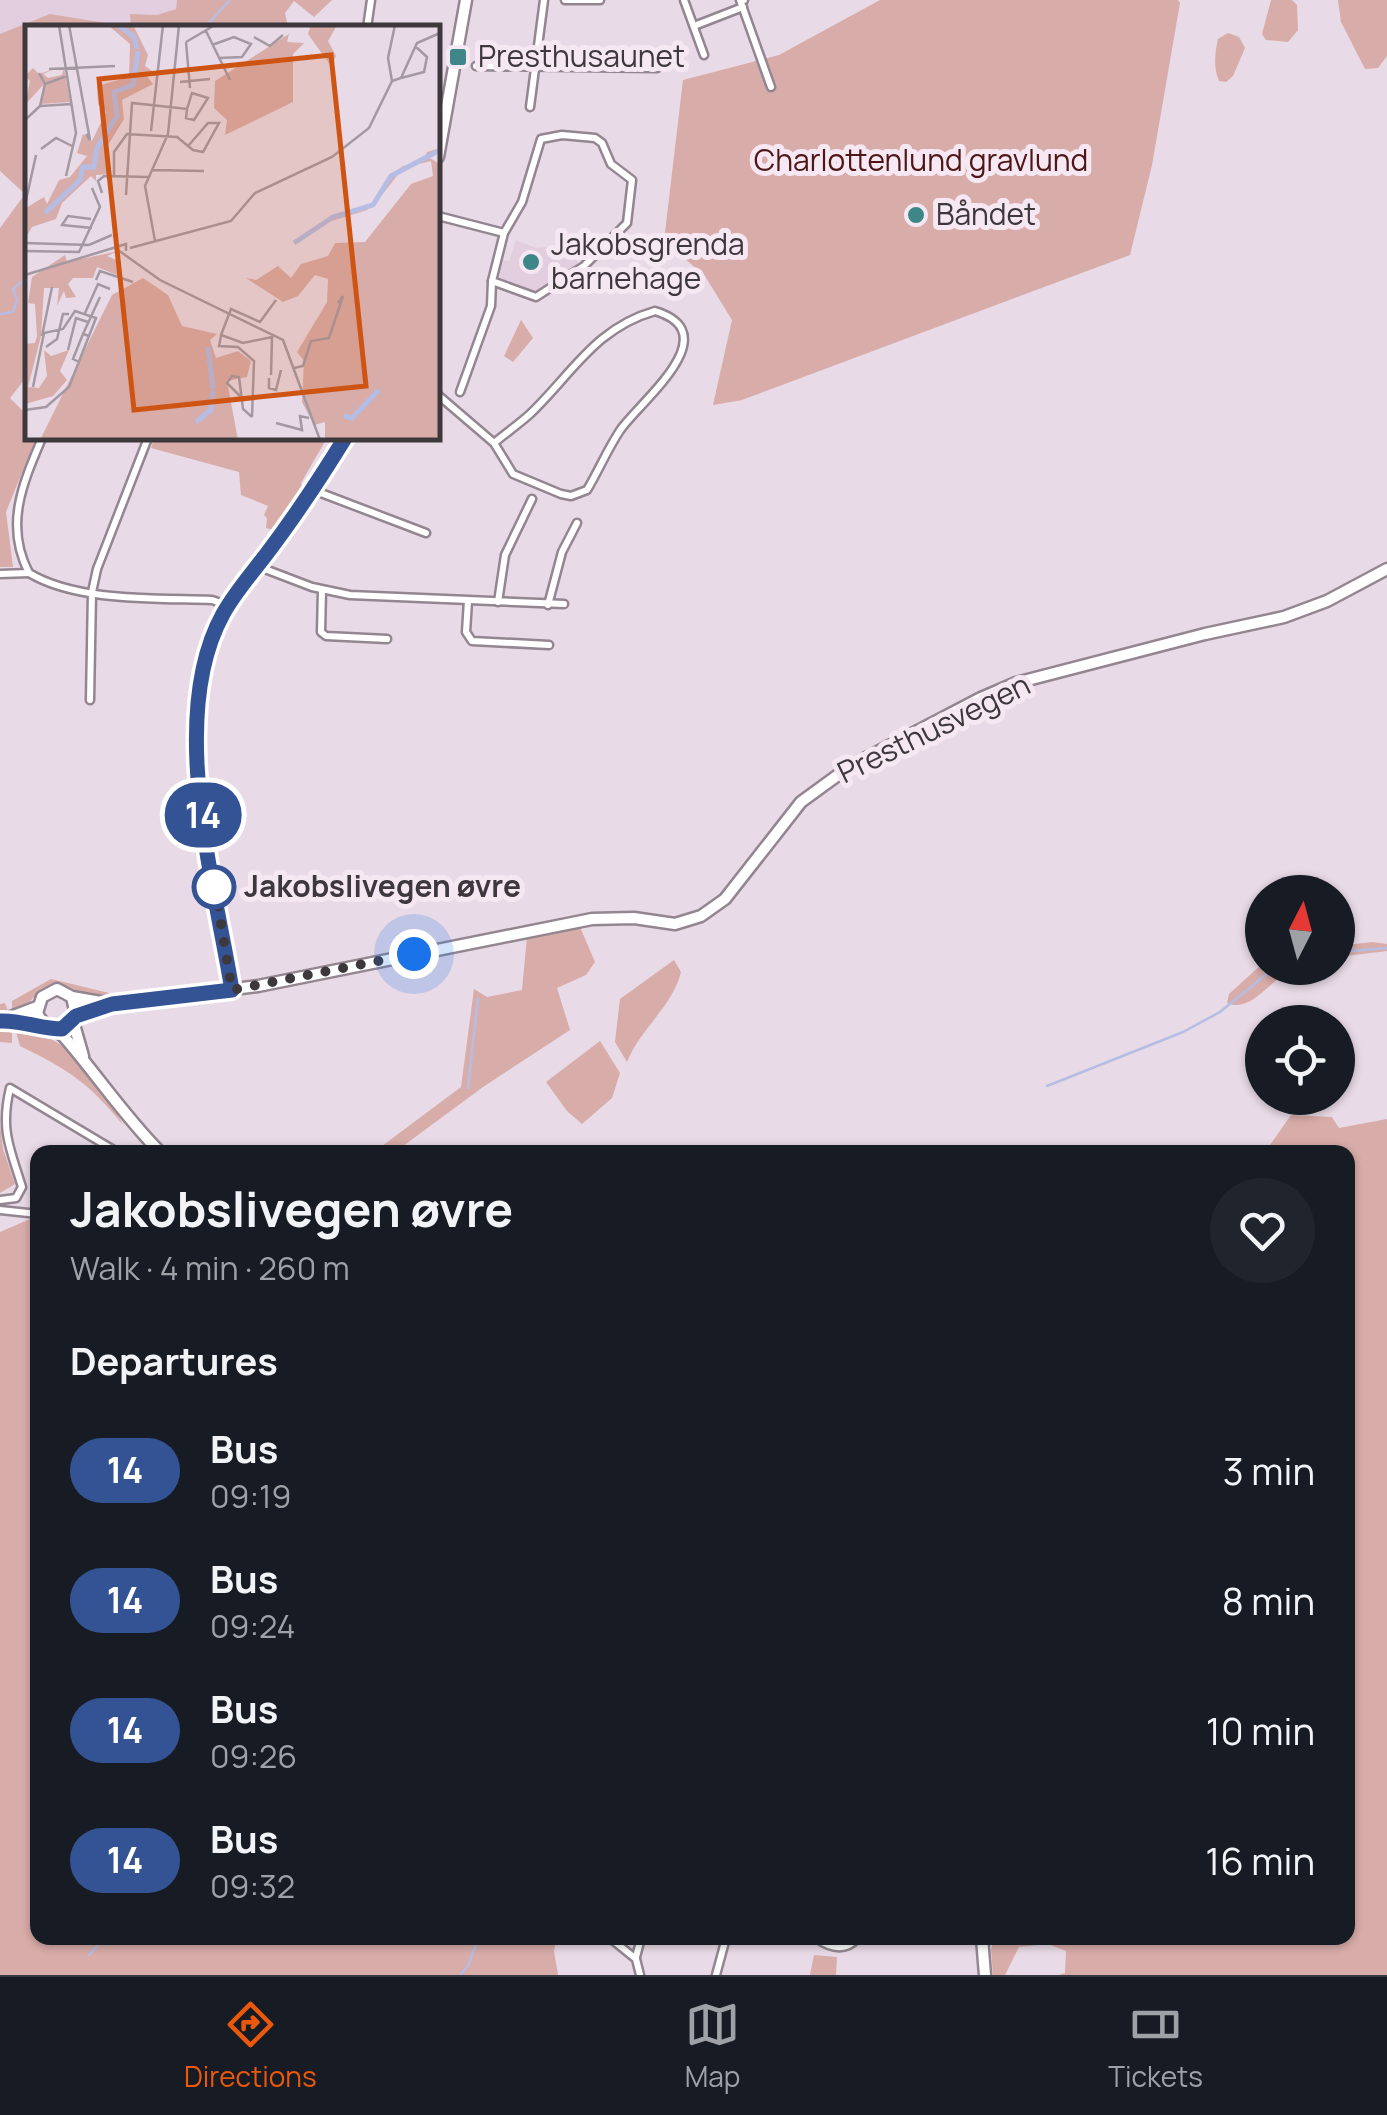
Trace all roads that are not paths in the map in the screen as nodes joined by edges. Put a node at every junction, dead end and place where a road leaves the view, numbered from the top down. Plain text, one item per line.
1 (372, 0) edge
2 (466, 0) edge
3 (544, 0) edge
4 (565, 0) edge
5 (600, 0) edge
6 (684, 0) edge
7 (744, 4) edge
8 (368, 25) edge
9 (694, 26) junction
10 (704, 55) dead end
11 (476, 66) dead end
12 (533, 66) junction
13 (657, 68) dead end
14 (771, 87) dead end
15 (530, 107) dead end
16 (440, 146) edge
17 (440, 217) edge
18 (504, 233) junction
19 (492, 282) junction
20 (460, 392) dead end
21 (440, 397) edge
22 (41, 440) edge
23 (147, 440) edge
24 (343, 440) edge
25 (494, 443) junction
26 (313, 490) junction
27 (532, 500) dead end
28 (577, 523) dead end
29 (426, 533) dead end
30 (257, 566) junction
31 (1387, 570) edge
32 (29, 573) junction
33 (0, 574) edge
34 (322, 590) junction
35 (92, 592) junction
36 (468, 601) junction
37 (498, 602) junction
38 (564, 604) dead end
39 (228, 605) junction
40 (548, 605) junction
41 (387, 640) dead end
42 (549, 645) dead end
43 (90, 700) dead end
44 (232, 990) junction
45 (72, 996) junction
46 (112, 1004) junction
47 (37, 1007) junction
48 (74, 1018) junction
49 (4, 1020) edge
50 (43, 1024) junction
51 (56, 1030) junction
52 (83, 1056) junction
53 (105, 1145) edge
54 (154, 1145) edge
55 (0, 1200) edge
56 (0, 1210) edge
57 (30, 1213) edge
58 (619, 1945) edge
59 (639, 1945) edge
60 (724, 1945) edge
61 (983, 1945) edge
62 (636, 1959) junction
63 (640, 1975) edge
64 (716, 1975) edge
65 (985, 1975) edge

1 - 8 street
2 - 16 street
3 - 12 street
4 - 5 street
6 - 9 street
7 - 9 street
7 - 14 street
9 - 10 street
11 - 12 street
12 - 13 street
12 - 15 street
17 - 18 street
18 - 19 street
18 - 19 street
19 - 20 street
21 - 25 street
22 - 32 street
23 - 35 street
24 - 26 street
25 - 25 street
26 - 29 street
26 - 30 street
27 - 37 street
28 - 40 street
30 - 34 street
30 - 39 street
31 - 44 street, Presthusvegen
32 - 33 street
32 - 35 street
34 - 36 street
34 - 41 street
35 - 39 street
35 - 43 street
36 - 37 street
36 - 42 street
37 - 40 street
38 - 40 street
39 - 44 street
44 - 46 street, Presthusvegen
45 - 46 street, Presthusvegen
45 - 47 street
45 - 48 street
46 - 48 street, Presthusvegen
47 - 49 street
47 - 50 street
48 - 51 street
48 - 52 street
49 - 50 street
50 - 51 street
51 - 52 street
52 - 54 street
53 - 55 street
56 - 57 street
58 - 62 street
59 - 62 street
60 - 64 street
61 - 65 street
62 - 63 street

